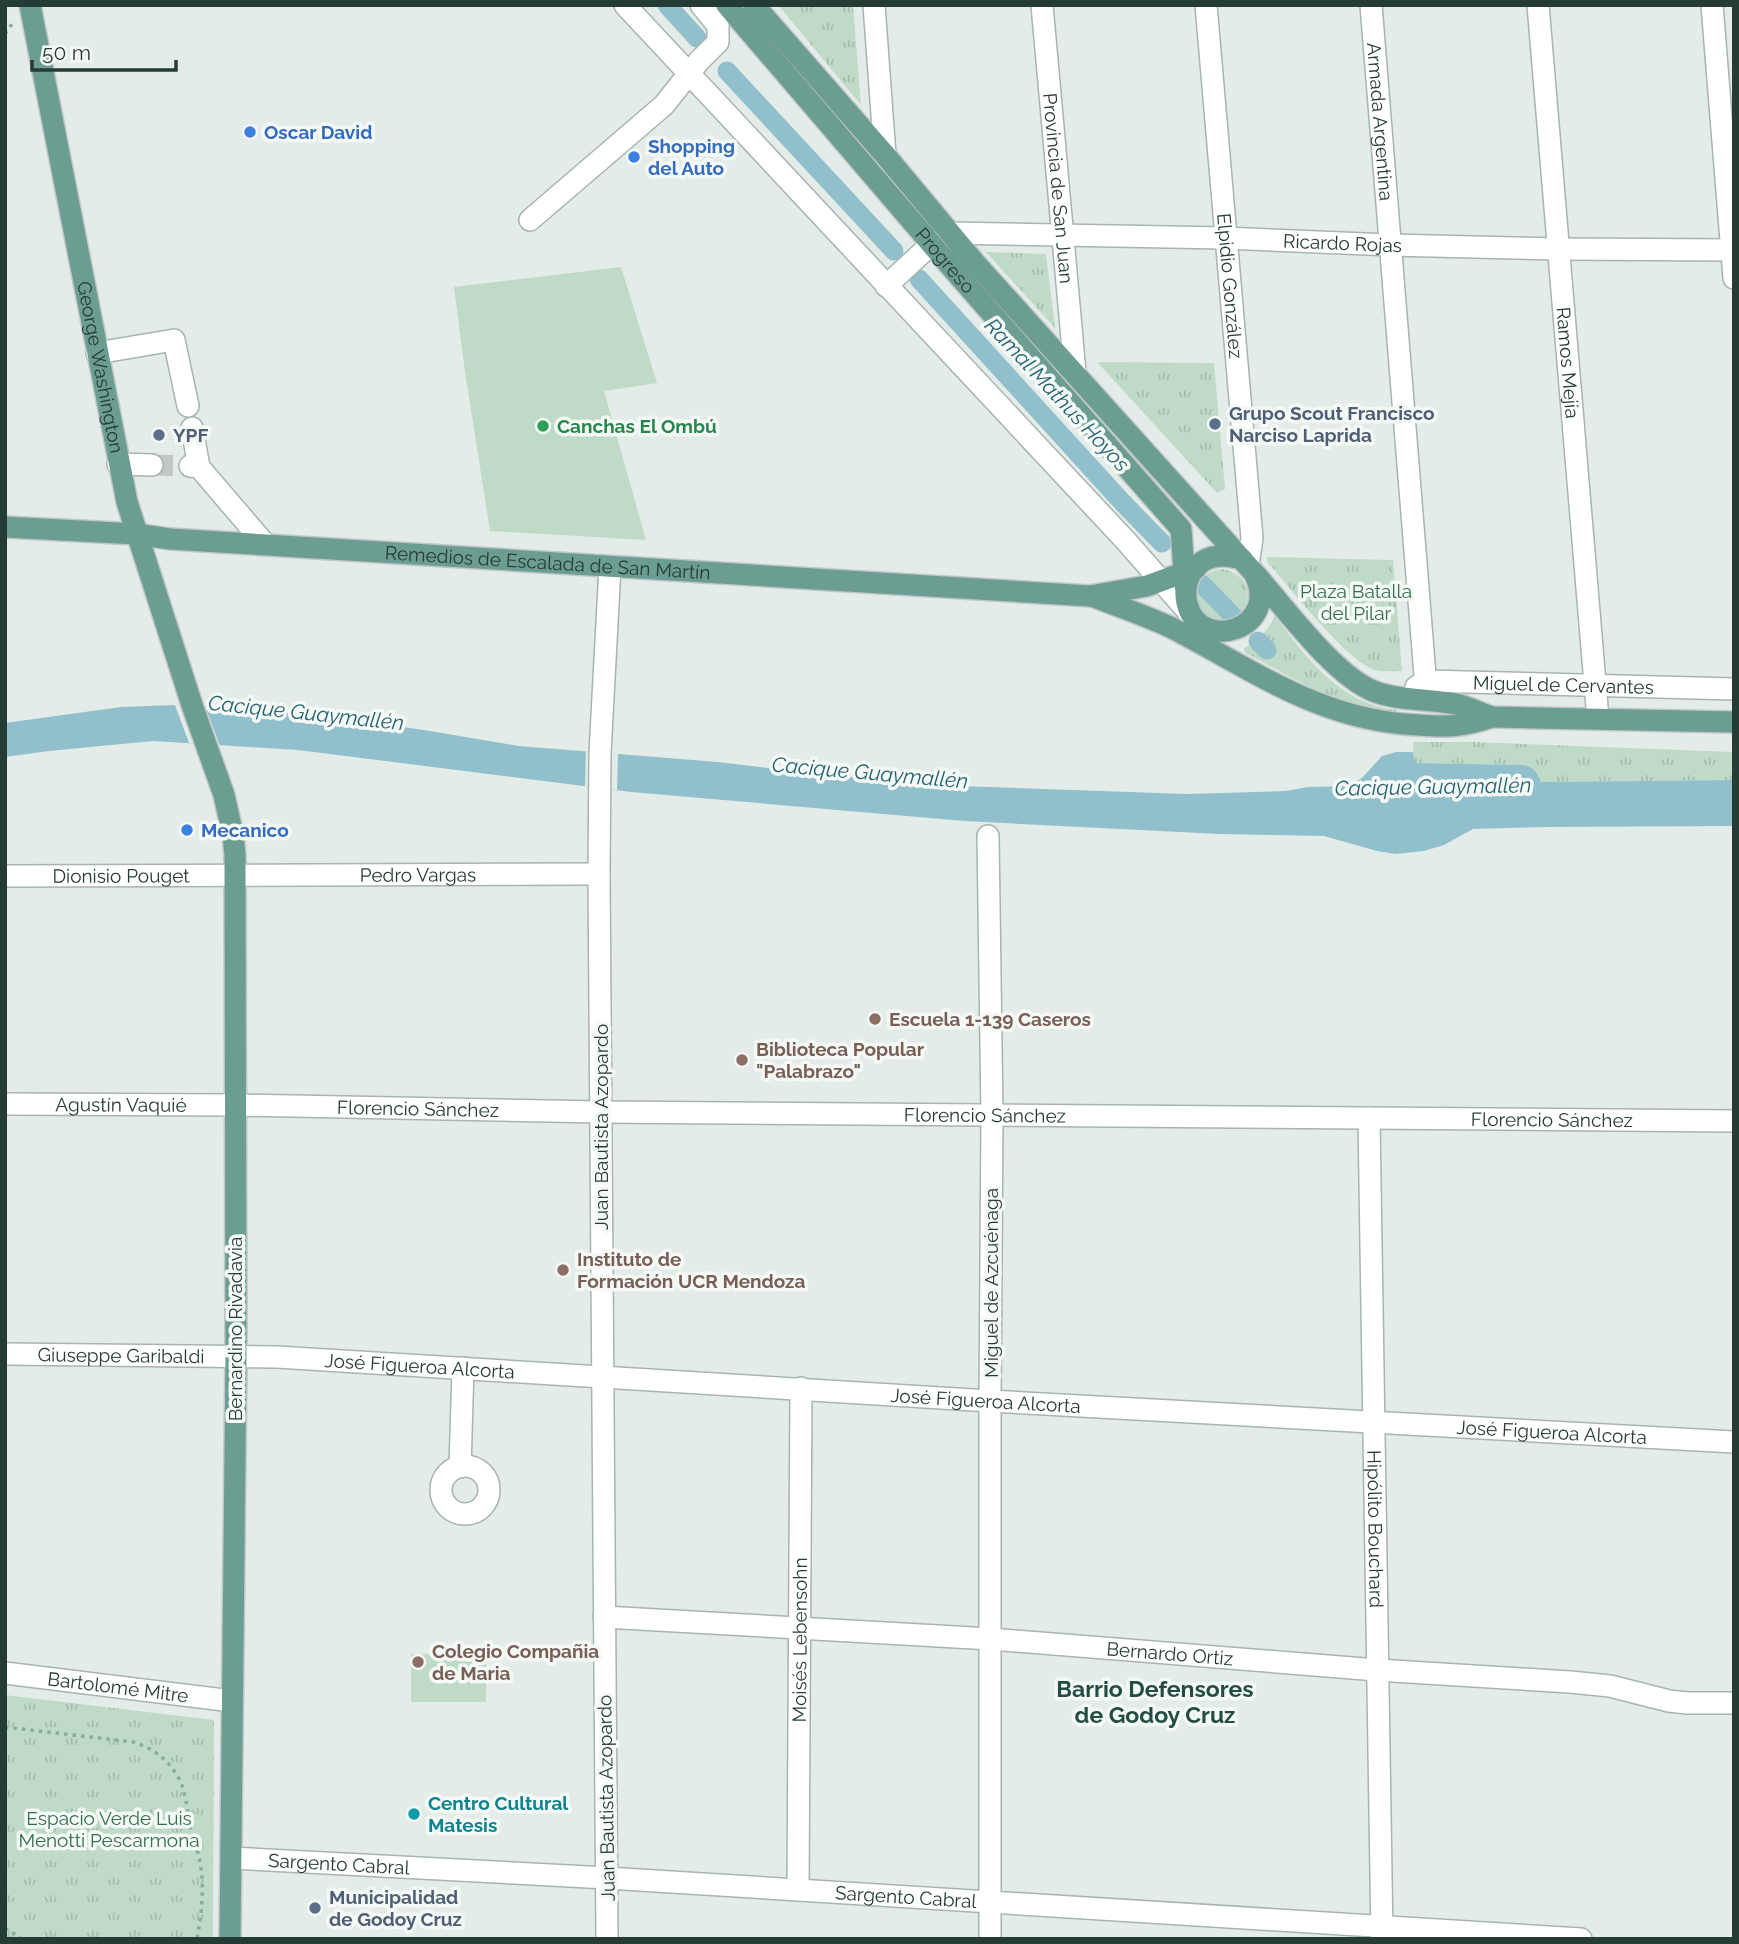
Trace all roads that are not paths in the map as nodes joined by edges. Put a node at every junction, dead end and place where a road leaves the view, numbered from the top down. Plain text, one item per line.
1 (30, 5) edge
2 (625, 5) edge
3 (701, 5) edge
4 (727, 5) edge
5 (754, 5) edge
6 (874, 5) edge
7 (1042, 5) edge
8 (1206, 5) edge
9 (1371, 5) edge
10 (1538, 5) edge
11 (1712, 5) edge
12 (694, 67) junction
13 (885, 155) junction
14 (530, 220) dead end
15 (1061, 235) junction
16 (1225, 239) junction
17 (935, 243) junction
18 (1390, 245) junction
19 (1558, 249) junction
20 (1733, 250) edge
21 (1734, 278) edge
22 (886, 286) junction
23 (97, 353) junction
24 (1074, 372) junction
25 (188, 406) dead end
26 (192, 428) dead end
27 (118, 464) junction
28 (152, 465) tunnel mouth
29 (5, 527) edge
30 (136, 534) junction
31 (1126, 541) junction
32 (264, 543) junction
33 (610, 566) junction
34 (1248, 566) junction
35 (1188, 577) junction
36 (1161, 581) junction
37 (1126, 590) junction
38 (1090, 596) junction
39 (1201, 623) junction
40 (1170, 627) junction
41 (1274, 684) junction
42 (1595, 685) junction
43 (1734, 689) edge
44 (1427, 691) junction
45 (1326, 707) joint
46 (196, 715) joint
47 (1492, 717) junction
48 (1598, 719) junction
49 (1734, 722) edge
50 (989, 836) dead end
51 (599, 874) junction
52 (237, 875) junction
53 (5, 877) edge
54 (5, 1104) edge
55 (236, 1105) junction
56 (600, 1112) junction
57 (992, 1115) junction
58 (1369, 1118) junction
59 (1734, 1121) edge
60 (5, 1354) edge
61 (236, 1356) junction
62 (463, 1368) junction
63 (602, 1376) junction
64 (801, 1388) junction
65 (990, 1401) junction
66 (1374, 1423) junction
67 (1734, 1443) edge
68 (460, 1467) dead end
69 (604, 1617) junction
70 (800, 1627) junction
71 (991, 1639) junction
72 (1377, 1670) junction
73 (5, 1673) edge
74 (232, 1700) junction
75 (1734, 1703) edge
76 (231, 1858) junction
77 (607, 1878) junction
78 (799, 1890) junction
79 (989, 1903) junction
80 (1382, 1933) edge
81 (230, 1939) edge
82 (607, 1939) edge
83 (990, 1939) edge
84 (1581, 1939) edge

1 - 23 main road, George Washington
2 - 12 street
3 - 12 street
4 - 17 main road, Progreso
5 - 13 main road, Progreso
6 - 13 street
7 - 15 street, Provincia de San Juan
8 - 16 street, Elpidio González
9 - 18 street, Armada Argentina
10 - 19 street, Ramos Mejía
11 - 20 street
12 - 14 street
12 - 22 street
13 - 17 main road, Progreso
15 - 16 street, Ricardo Rojas
15 - 17 street, Ricardo Rojas
15 - 24 street, Provincia de San Juan
16 - 18 street, Ricardo Rojas
16 - 34 street, Elpidio González
17 - 22 street
17 - 24 main road, Progreso
17 - 35 main road, Progreso
18 - 19 street, Ricardo Rojas
18 - 44 street, Armada Argentina
19 - 20 street, Ricardo Rojas
19 - 42 street, Ramos Mejía
20 - 21 street
22 - 31 street
23 - 25 street
23 - 27 main road, George Washington
24 - 34 main road, Progreso
26 - 32 street
27 - 28 street
27 - 30 main road, George Washington
29 - 30 main road, Remedios de Escalada de San Martín
30 - 32 main road, Remedios de Escalada de San Martín
30 - 46 main road, George Washington
31 - 36 street
31 - 37 street
32 - 33 main road, Remedios de Escalada de San Martín
33 - 38 main road, Remedios de Escalada de San Martín
33 - 51 street, Juan Bautista Azopardo
34 - 35 main road
34 - 39 main road
34 - 44 main road, Miguel de Cervantes
35 - 36 main road, Remedios de Escalada de San Martín
35 - 39 main road
36 - 37 main road, Remedios de Escalada de San Martín
36 - 39 street
37 - 38 main road, Remedios de Escalada de San Martín
38 - 40 main road, Remedios de Escalada de San Martín
39 - 40 main road
39 - 41 main road
40 - 41 main road, Remedios de Escalada de San Martín
41 - 45 main road, Remedios de Escalada de San Martín
42 - 43 street, Miguel de Cervantes
42 - 44 street, Miguel de Cervantes
42 - 48 street, Ramos Mejía
44 - 47 main road, Miguel de Cervantes
45 - 47 main road, Miguel de Cervantes
46 - 52 main road, Bernardino Rivadavia
47 - 48 main road, Miguel de Cervantes
48 - 49 main road, Miguel de Cervantes
50 - 57 street, Miguel de Azcuénaga
51 - 52 street, Pedro Vargas
51 - 56 street, Juan Bautista Azopardo
52 - 53 street, Dionisio Pouget
52 - 55 main road, Bernardino Rivadavia
54 - 55 street, Agustín Vaquié
55 - 56 street, Florencio Sánchez
55 - 61 main road, Bernardino Rivadavia
56 - 57 street, Florencio Sánchez
56 - 63 street, Juan Bautista Azopardo
57 - 58 street, Florencio Sánchez
57 - 65 street, Miguel de Azcuénaga
58 - 59 street, Florencio Sánchez
58 - 66 street, Hipólito Bouchard
60 - 61 street, Giuseppe Garibaldi
61 - 62 street, José Figueroa Alcorta
61 - 74 main road, Bernardino Rivadavia
62 - 63 street, José Figueroa Alcorta
62 - 68 street
63 - 64 street, José Figueroa Alcorta
63 - 69 street, Juan Bautista Azopardo
64 - 65 street, José Figueroa Alcorta
64 - 70 street, Moisés Lebensohn
65 - 66 street, José Figueroa Alcorta
65 - 71 street, Miguel de Azcuénaga
66 - 67 street, José Figueroa Alcorta
66 - 72 street, Hipólito Bouchard
69 - 70 street, Bernardo Ortiz
69 - 77 street, Juan Bautista Azopardo
70 - 71 street, Bernardo Ortiz
70 - 78 street, Moisés Lebensohn
71 - 72 street, Bernardo Ortiz
71 - 79 street, Miguel de Azcuénaga
72 - 75 street, Bernardo Ortiz
72 - 80 street, Hipólito Bouchard
73 - 74 street, Bartolomé Mitre
74 - 76 main road, Bernardino Rivadavia
76 - 77 street, Sargento Cabral
76 - 81 main road, Bernardino Rivadavia
77 - 78 street, Sargento Cabral
77 - 82 street, Juan Bautista Azopardo
78 - 79 street, Sargento Cabral
79 - 80 street, Sargento Cabral
79 - 83 street, Miguel de Azcuénaga
80 - 84 street, Sargento Cabral

